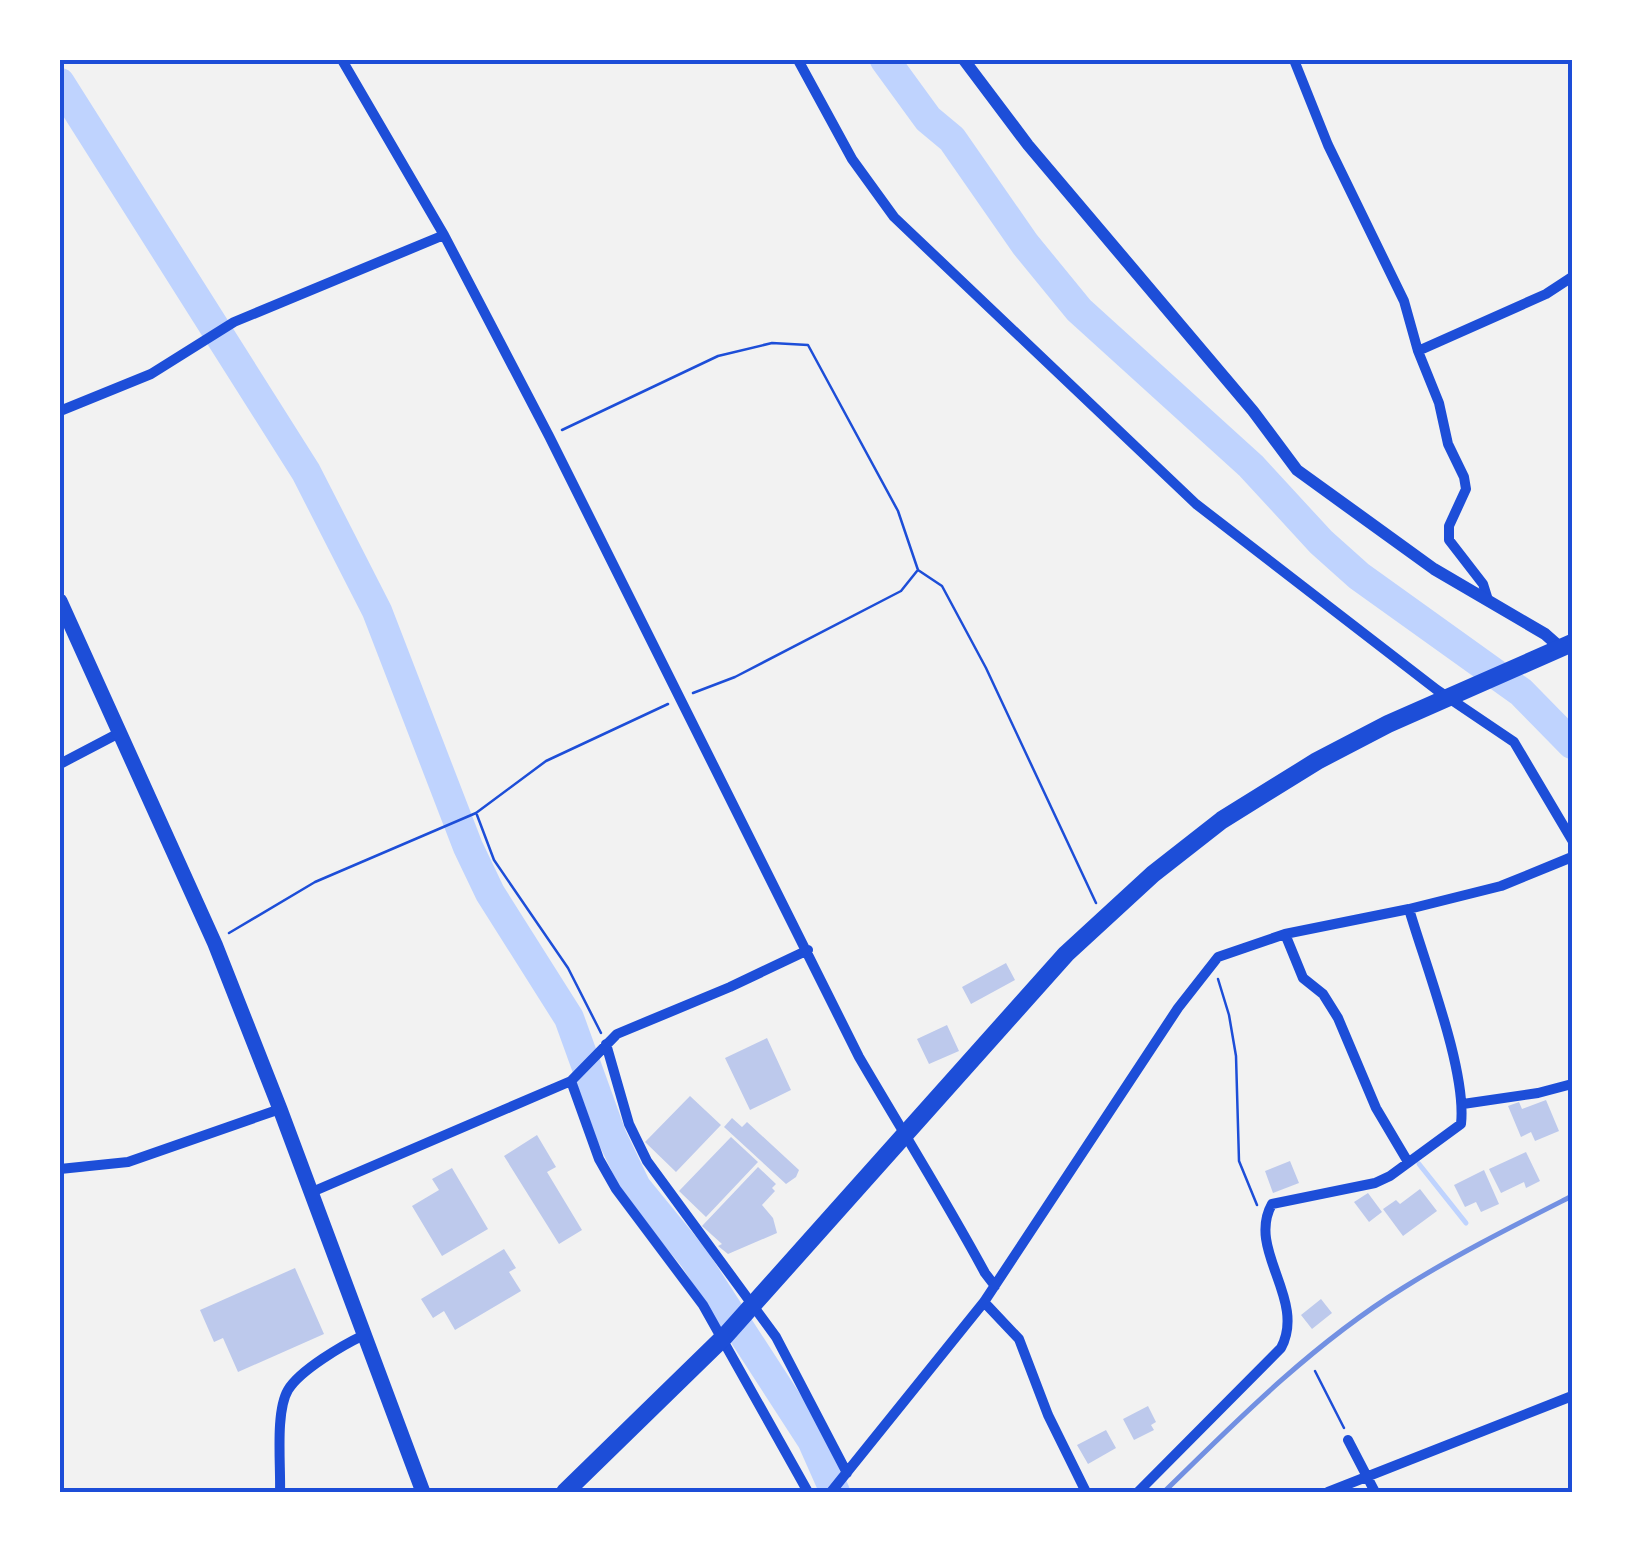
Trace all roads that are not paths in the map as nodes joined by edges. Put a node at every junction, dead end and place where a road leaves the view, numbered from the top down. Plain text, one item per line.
1 (342, 60) edge
2 (798, 60) edge
3 (964, 60) edge
4 (1294, 60) edge
5 (444, 235) junction
6 (1572, 278) edge
7 (1418, 351) junction
8 (60, 411) edge
9 (1488, 600) junction
10 (60, 602) edge
11 (1569, 652) edge
12 (1457, 696) junction
13 (120, 732) junction
14 (60, 764) edge
15 (1572, 840) edge
16 (1572, 856) edge
17 (1409, 909) junction
18 (1285, 934) junction
19 (808, 950) junction
20 (602, 1047) junction
21 (573, 1078) junction
22 (1572, 1084) edge
23 (1463, 1104) junction
24 (280, 1109) junction
25 (904, 1135) junction
26 (1408, 1162) junction
27 (60, 1168) edge
28 (312, 1192) junction
29 (995, 1286) junction
30 (984, 1302) junction
31 (750, 1307) junction
32 (364, 1335) junction
33 (723, 1338) junction
34 (1572, 1396) edge
35 (1348, 1440) road end
36 (845, 1475) junction
37 (1365, 1475) junction
38 (280, 1492) edge
39 (423, 1492) edge
40 (566, 1492) edge
41 (808, 1492) edge
42 (831, 1492) edge
43 (1086, 1492) edge
44 (1138, 1492) edge
45 (1328, 1492) edge
46 (1375, 1492) edge

1 - 5 street
2 - 12 street
3 - 9 street
4 - 7 street
5 - 8 street
5 - 19 street
6 - 7 street
7 - 9 street
9 - 11 street
10 - 13 main road
11 - 12 highway
12 - 15 street
12 - 25 highway
13 - 14 street
13 - 24 main road
16 - 17 street
17 - 18 street
17 - 23 street
18 - 26 street
18 - 29 street
19 - 20 street
19 - 25 street
20 - 21 street
20 - 31 street
21 - 28 street
21 - 33 street
22 - 23 street
23 - 26 street
24 - 27 street
24 - 28 main road
25 - 29 street
25 - 31 highway
26 - 44 street
28 - 32 main road
29 - 30 street
30 - 36 street
30 - 43 street
31 - 33 highway
31 - 36 street
32 - 38 street
32 - 39 main road
33 - 40 highway
33 - 41 street
34 - 37 street
35 - 37 street
36 - 42 street
37 - 45 street
37 - 46 street

